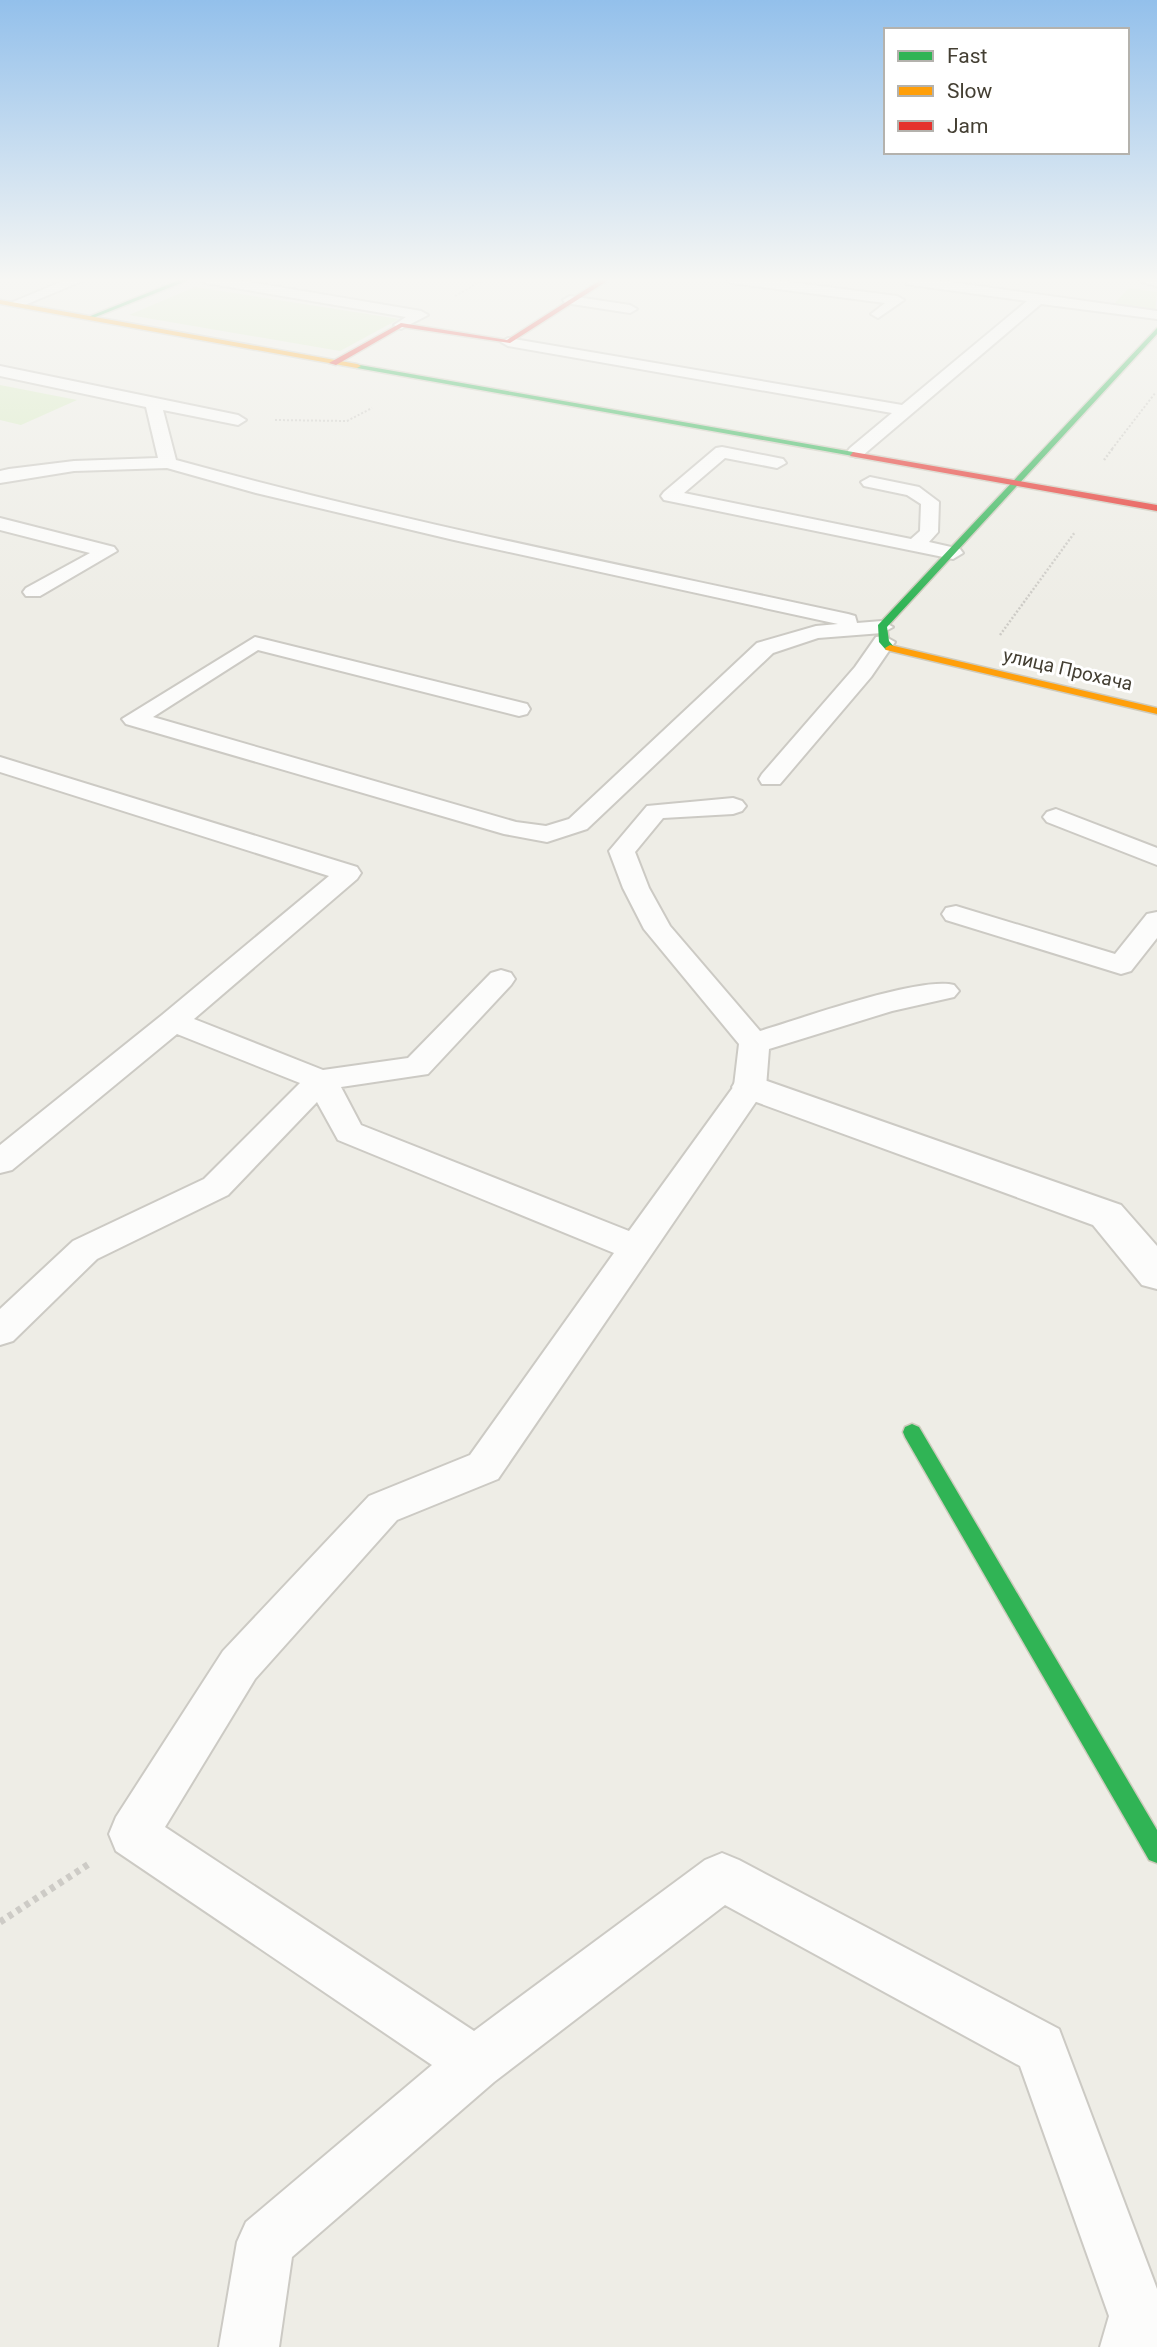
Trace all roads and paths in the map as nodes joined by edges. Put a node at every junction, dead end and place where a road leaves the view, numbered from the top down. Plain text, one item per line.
1 (83, 389) edge
2 (482, 389) edge
3 (778, 389) edge
4 (929, 389) edge
5 (1103, 389) edge
6 (1157, 392) edge
7 (151, 403) junction
8 (903, 410) junction
9 (238, 420) dead end
10 (856, 452) junction
11 (54, 457) dead end
12 (1104, 460) dead end
13 (168, 463) junction
14 (778, 463) dead end
15 (82, 465) junction
16 (0, 478) edge
17 (870, 482) dead end
18 (1018, 482) junction
19 (1139, 505) junction
20 (1157, 508) edge
21 (0, 524) edge
22 (915, 546) junction
23 (953, 553) junction
24 (33, 592) dead end
25 (883, 634) junction
26 (971, 668) junction
27 (519, 709) dead end
28 (1157, 711) edge
29 (0, 765) edge
30 (771, 779) dead end
31 (733, 806) dead end
32 (1056, 817) dead end
33 (1157, 857) edge
34 (956, 914) dead end
35 (1157, 920) edge
36 (501, 979) dead end
37 (944, 991) dead end
38 (173, 1022) junction
39 (754, 1043) junction
40 (321, 1080) junction
41 (750, 1087) junction
42 (0, 1162) edge
43 (636, 1248) junction
44 (1157, 1274) edge
45 (0, 1331) edge
46 (912, 1433) dead end
47 (133, 1834) junction
48 (1157, 1852) edge
49 (0, 1923) edge
50 (475, 2063) junction
51 (249, 2347) edge
52 (1130, 2347) edge

1 - 7 lane
2 - 10 street
3 - 8 lane
4 - 8 lane
5 - 18 street
6 - 12 path
7 - 9 lane
7 - 13 lane
8 - 10 lane
10 - 18 street
11 - 15 lane
13 - 15 lane
13 - 25 lane
14 - 22 lane
15 - 16 lane
17 - 22 lane
18 - 19 street
18 - 23 street
19 - 20 street
19 - 26 path
21 - 24 lane
22 - 23 lane
23 - 25 street
25 - 26 street, улица Прохача
25 - 27 lane
25 - 30 lane
26 - 28 street, улица Прохача
29 - 38 lane
31 - 39 lane
32 - 33 lane
34 - 35 lane
36 - 40 lane
37 - 39 lane
38 - 40 lane
38 - 42 lane
39 - 41 lane
40 - 43 lane
40 - 45 lane
41 - 43 lane
41 - 44 street
43 - 47 lane
46 - 48 street
47 - 49 path
47 - 50 lane
50 - 51 lane
50 - 52 lane

